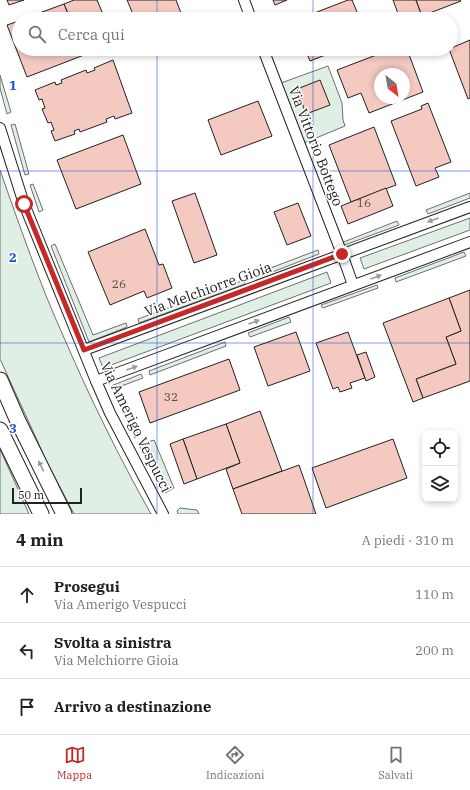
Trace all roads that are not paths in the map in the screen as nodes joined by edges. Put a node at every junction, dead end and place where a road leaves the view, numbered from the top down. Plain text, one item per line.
1 (244, 0) edge
2 (248, 12) edge
3 (266, 56) edge
4 (0, 128) edge
5 (470, 206) edge
6 (470, 242) edge
7 (342, 254) junction
8 (353, 285) junction
9 (84, 350) junction
10 (0, 380) edge
11 (96, 381) junction
12 (0, 430) edge
13 (41, 514) edge
14 (64, 514) edge
15 (163, 514) edge

1 - 2 street
3 - 7 street, Via Vittorio Bottego
4 - 9 street, Via Amerigo Vespucci
5 -> 7 street, Via Melchiorre Gioia
8 -> 6 street
7 - 8 street
7 - 9 street, Via Melchiorre Gioia
11 -> 8 street
9 - 11 street, Via Amerigo Vespucci
14 -> 10 highway
11 - 15 street, Via Amerigo Vespucci
12 - 13 highway

